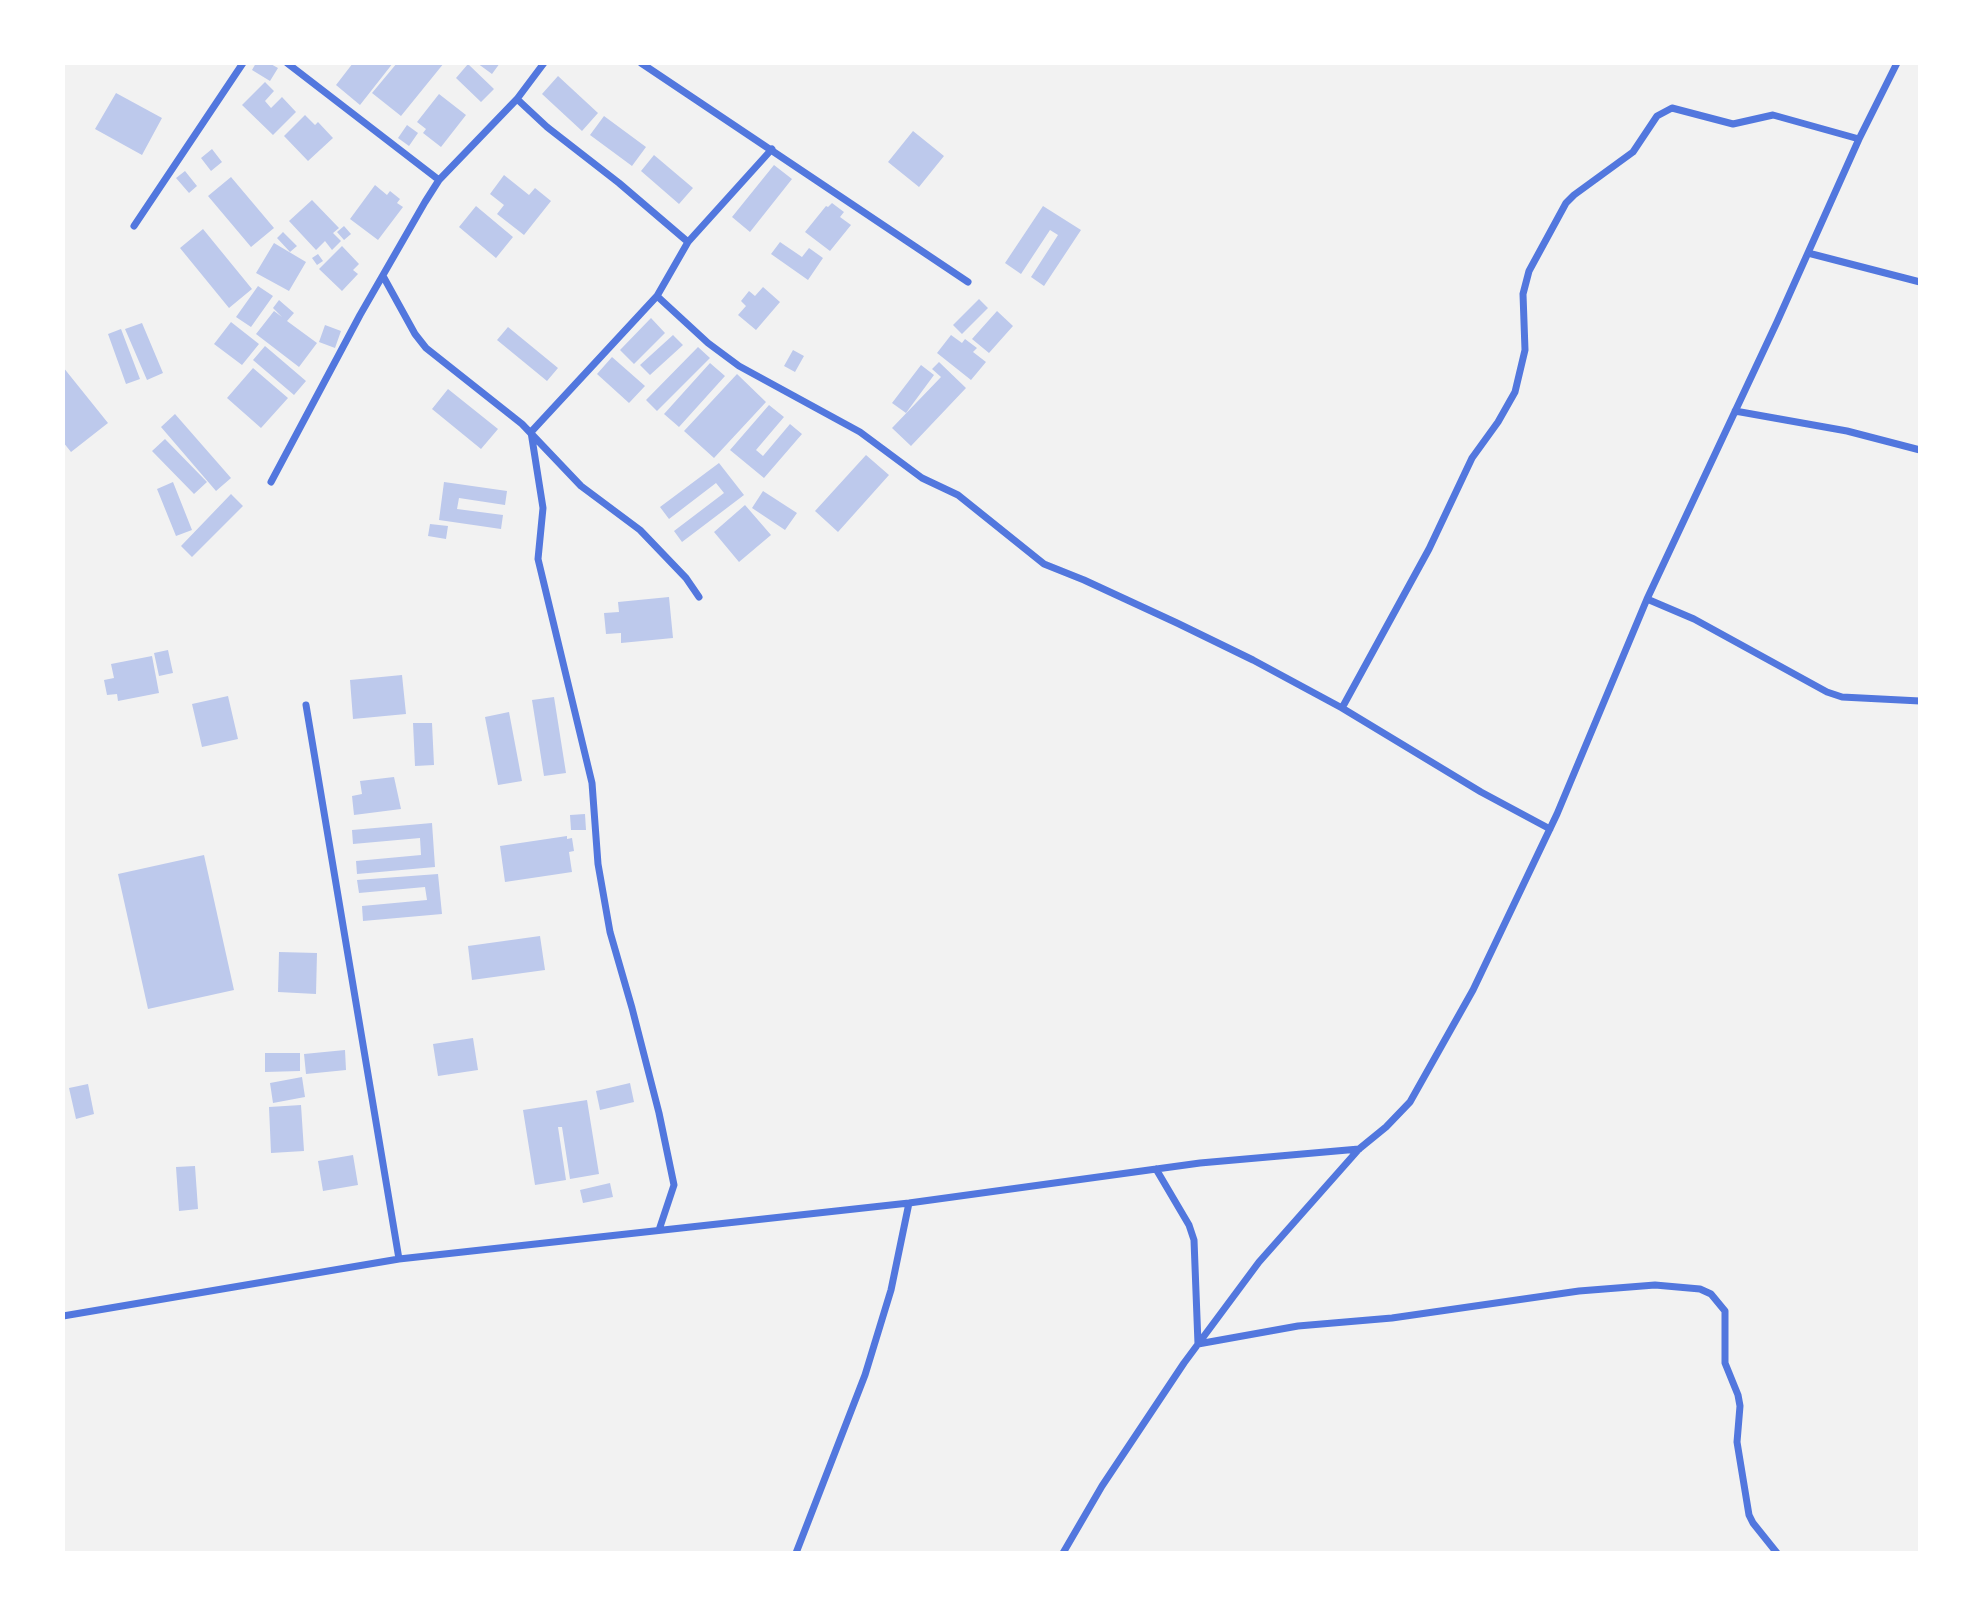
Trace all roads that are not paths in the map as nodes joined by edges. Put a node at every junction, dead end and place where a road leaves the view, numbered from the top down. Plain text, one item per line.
1 (243, 63) edge
2 (287, 63) edge
3 (544, 63) edge
4 (641, 63) edge
5 (1897, 63) edge
6 (517, 99) junction
7 (1859, 139) junction
8 (772, 149) junction
9 (439, 180) junction
10 (134, 226) dead end
11 (688, 242) junction
12 (1808, 253) junction
13 (383, 276) junction
14 (968, 282) dead end
15 (1920, 282) edge
16 (657, 296) junction
17 (1735, 411) junction
18 (531, 432) junction
19 (1920, 450) edge
20 (271, 482) dead end
21 (699, 597) dead end
22 (1647, 599) junction
23 (1920, 701) edge
24 (306, 705) dead end
25 (1342, 708) junction
26 (1550, 828) junction
27 (1360, 1149) junction
28 (1156, 1169) junction
29 (909, 1203) junction
30 (659, 1230) junction
31 (399, 1259) junction
32 (63, 1316) edge
33 (1198, 1344) junction
34 (796, 1553) edge
35 (1063, 1553) edge
36 (1777, 1553) edge

1 - 10 street
2 - 9 street
3 - 6 street
4 - 8 street
5 - 7 street
6 - 9 street
6 - 11 street
7 - 12 street
7 - 25 street
8 - 11 street
8 - 14 street
9 - 13 street
11 - 16 street
12 - 15 street
12 - 17 street
13 - 18 street
13 - 20 street
16 - 18 street
16 - 25 street
17 - 19 street
17 - 22 street
18 - 21 street
18 - 30 street
22 - 23 street
22 - 26 street
24 - 31 street
25 - 26 street
26 - 27 street
27 - 28 street
27 - 33 street
28 - 29 street
28 - 33 street
29 - 30 street
29 - 34 street
30 - 31 street
31 - 32 street
33 - 35 street
33 - 36 street

